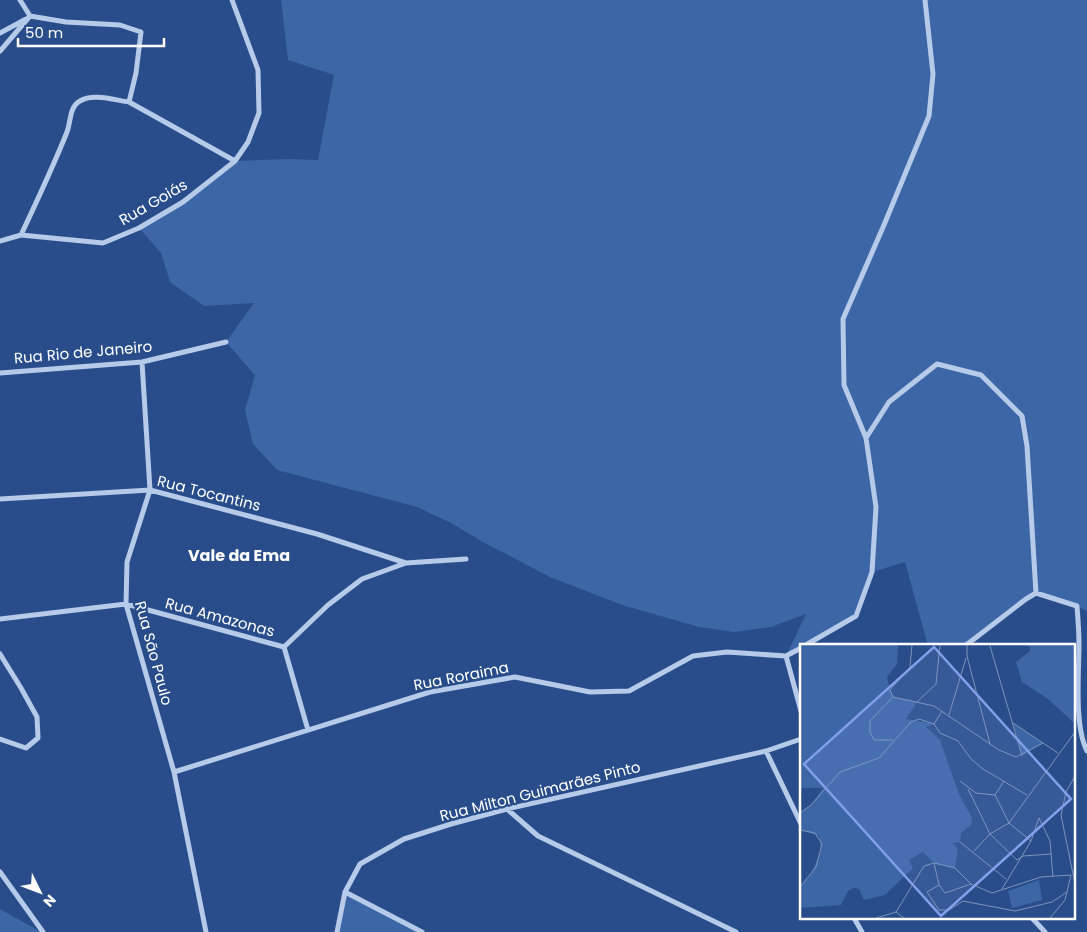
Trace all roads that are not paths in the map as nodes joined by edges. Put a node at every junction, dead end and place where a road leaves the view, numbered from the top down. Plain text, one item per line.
1 (20, 0) edge
2 (232, 0) edge
3 (925, 0) edge
4 (30, 16) junction
5 (0, 33) edge
6 (0, 51) edge
7 (129, 102) junction
8 (235, 161) junction
9 (21, 235) junction
10 (0, 241) edge
11 (226, 342) dead end
12 (142, 362) junction
13 (0, 373) edge
14 (866, 438) junction
15 (150, 490) junction
16 (0, 499) edge
17 (466, 559) dead end
18 (406, 564) junction
19 (1036, 593) junction
20 (126, 604) junction
21 (0, 619) edge
22 (807, 644) edge
23 (967, 644) edge
24 (284, 648) junction
25 (800, 649) edge
26 (0, 654) edge
27 (786, 656) junction
28 (800, 707) edge
29 (308, 730) junction
30 (0, 739) edge
31 (800, 739) edge
32 (766, 751) junction
33 (1087, 751) edge
34 (174, 772) junction
35 (507, 809) junction
36 (800, 822) edge
37 (0, 872) edge
38 (345, 892) junction
39 (855, 920) edge
40 (1034, 920) edge
41 (43, 932) edge
42 (206, 932) edge
43 (337, 932) edge
44 (422, 932) edge
45 (736, 932) edge
46 (862, 932) edge
47 (1046, 932) edge

1 - 4 street
2 - 8 street, Rua Goiás
3 - 14 street
4 - 5 street
4 - 6 street
4 - 7 street
7 - 8 street
7 - 9 street
8 - 9 street, Rua Goiás
9 - 10 street
11 - 12 street, Rua Rio de Janeiro
12 - 13 street, Rua Rio de Janeiro
12 - 15 street, Rua São Paulo
14 - 19 street
14 - 22 street
15 - 16 street, Rua Tocantins
15 - 18 street, Rua Tocantins
15 - 20 street, Rua São Paulo
17 - 18 street
18 - 24 street
19 - 23 street
19 - 33 street
20 - 21 street, Rua Amazonas
20 - 24 street, Rua Amazonas
20 - 34 street, Rua São Paulo
24 - 29 street
25 - 27 street
26 - 30 street
27 - 28 street
27 - 29 street, Rua Roraima
29 - 34 street, Rua Roraima
31 - 32 street, Rua Milton Guimarães Pinto
32 - 35 street, Rua Milton Guimarães Pinto
32 - 36 street
34 - 42 street, Rua São Paulo
35 - 38 street, Rua Milton Guimarães Pinto
35 - 45 street
37 - 41 street
38 - 43 street, Rua Milton Guimarães Pinto
38 - 44 street
39 - 46 street
40 - 47 street

